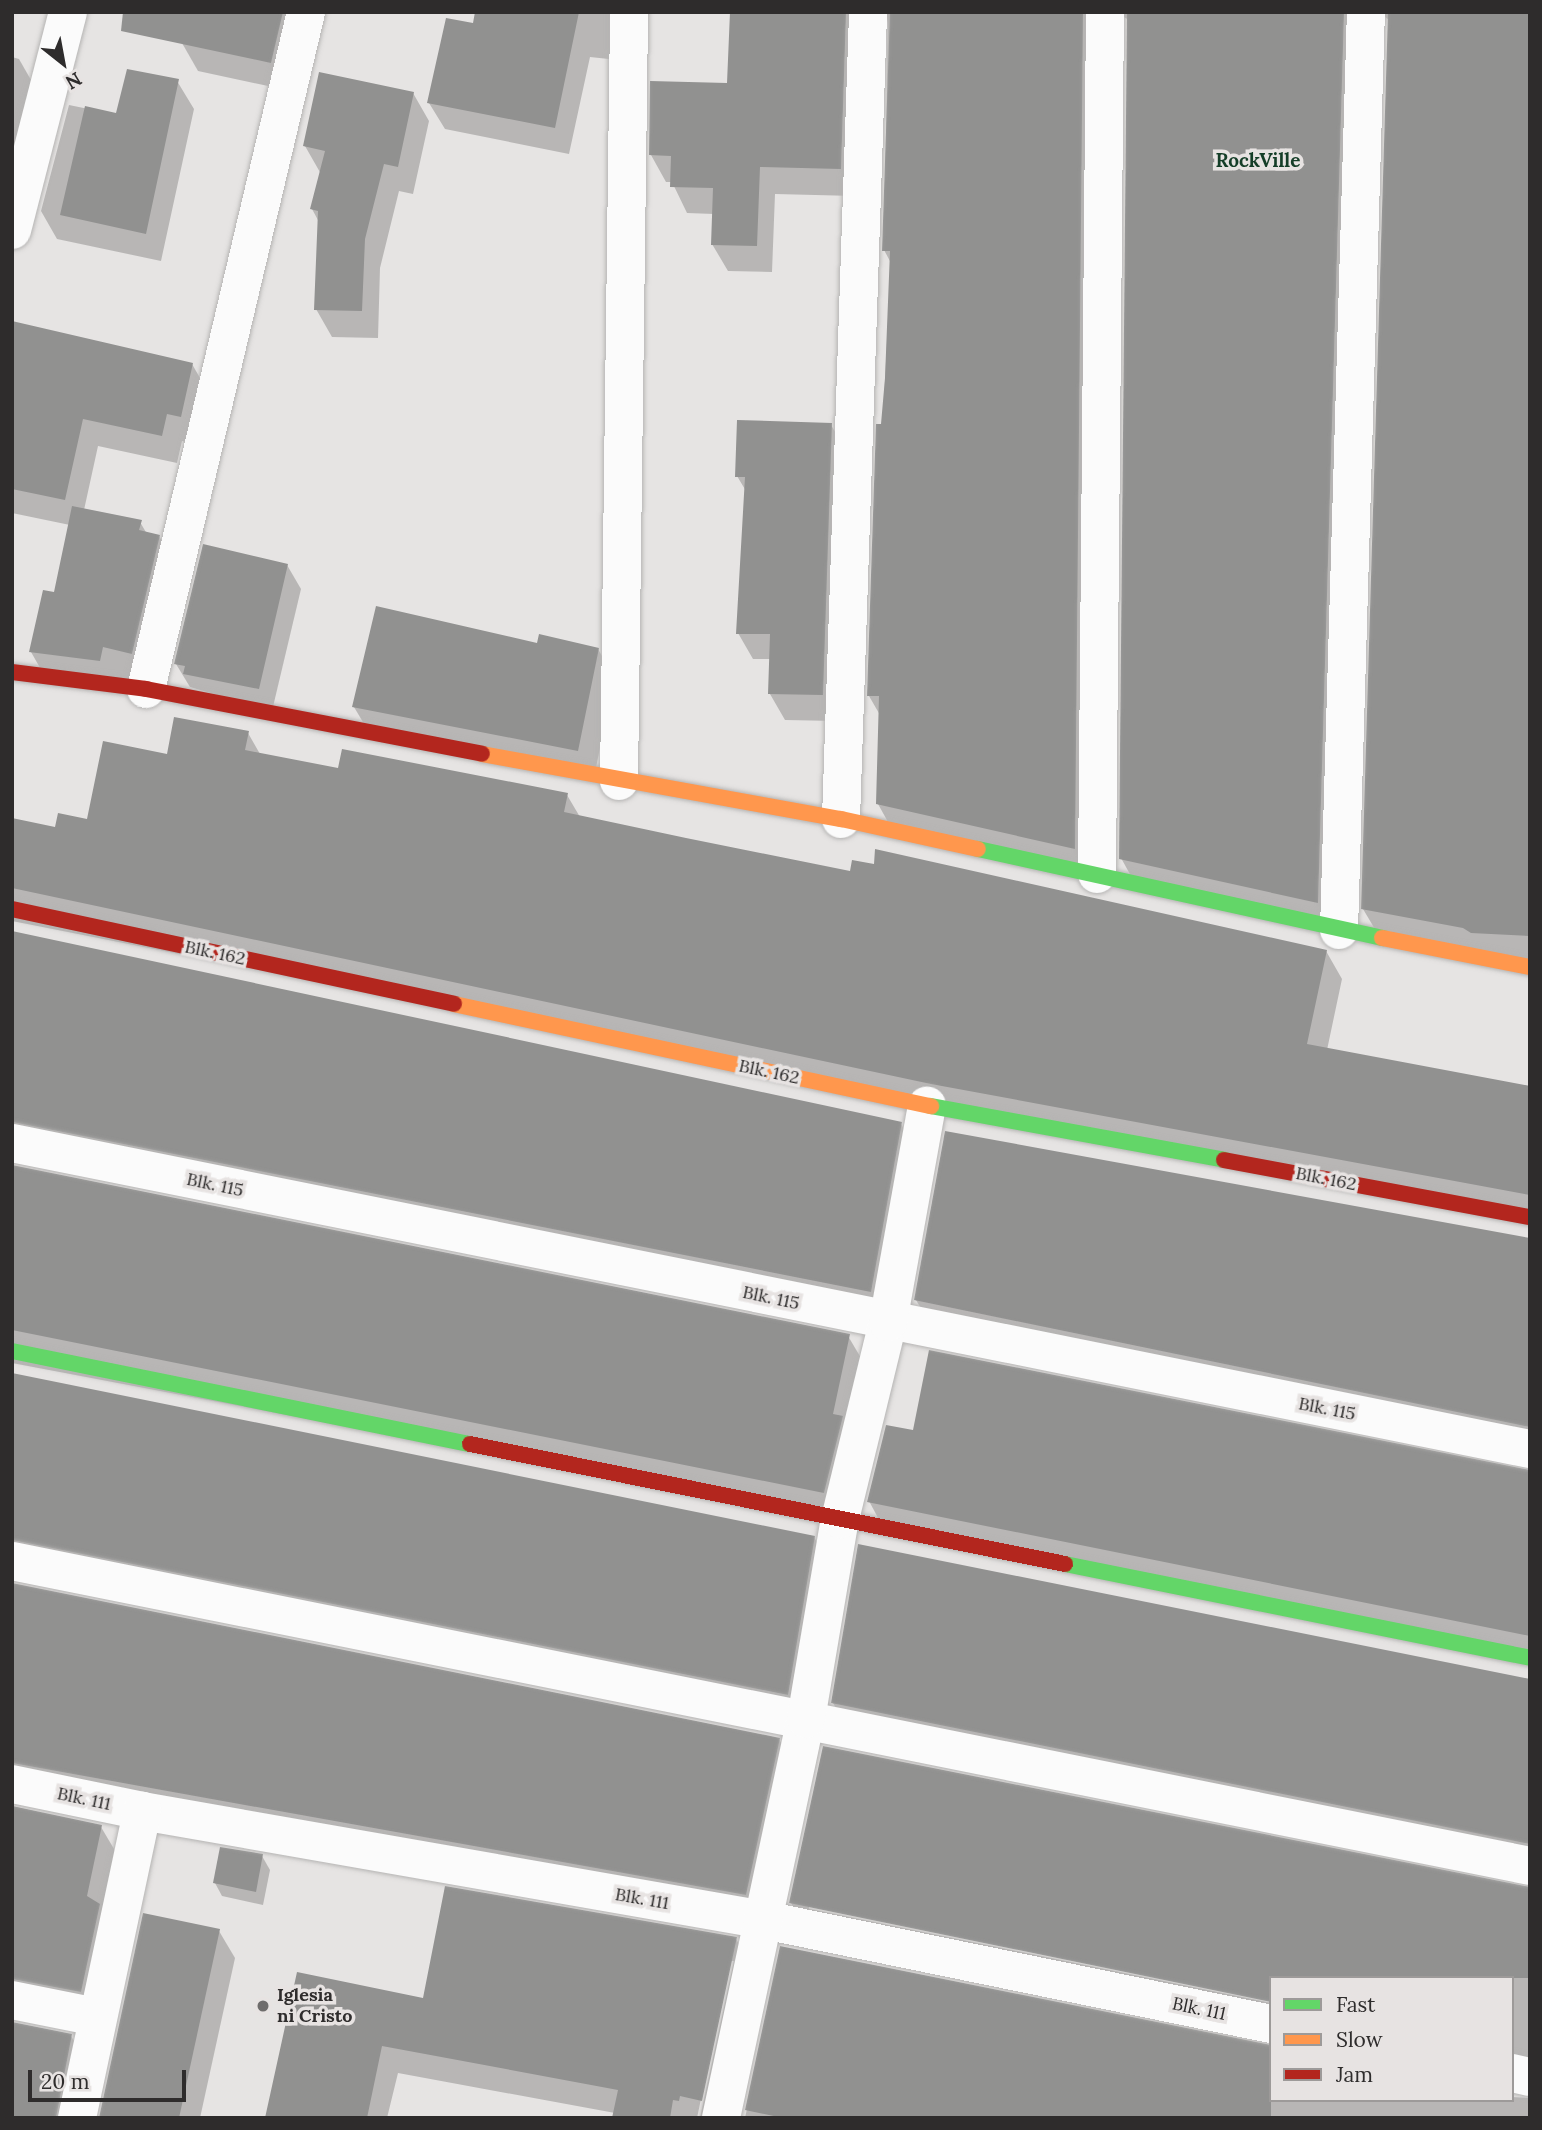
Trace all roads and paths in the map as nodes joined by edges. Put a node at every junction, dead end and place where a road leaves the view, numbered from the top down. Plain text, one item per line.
1 (68, 12) edge
2 (306, 12) edge
3 (629, 12) edge
4 (868, 12) edge
5 (1105, 12) edge
6 (1366, 12) edge
7 (12, 230) edge
8 (12, 672) edge
9 (146, 689) junction
10 (619, 782) junction
11 (841, 819) junction
12 (1097, 874) junction
13 (12, 909) edge
14 (1339, 930) junction
15 (1530, 967) edge
16 (927, 1105) junction
17 (12, 1143) edge
18 (1530, 1217) edge
19 (888, 1322) junction
20 (12, 1351) edge
21 (1530, 1448) edge
22 (840, 1519) junction
23 (12, 1561) edge
24 (1530, 1658) edge
25 (806, 1719) junction
26 (12, 1784) edge
27 (142, 1811) junction
28 (1530, 1866) edge
29 (764, 1920) junction
30 (12, 2000) edge
31 (97, 2017) junction
32 (1269, 2024) edge
33 (77, 2118) edge
34 (721, 2118) edge

1 - 7 street
2 - 9 street
3 - 10 street
4 - 11 street
5 - 12 street
6 - 14 street
8 - 9 street
9 - 10 street
10 - 11 street
11 - 12 street
12 - 14 street
13 - 16 street, Blk. 162
14 - 15 street
16 - 18 street, Blk. 162
16 - 19 street
17 - 19 street, Blk. 115
19 - 21 street, Blk. 115
19 - 22 street
20 - 22 street
22 - 24 street
22 - 25 street
23 - 25 street
25 - 28 street
25 - 29 street
26 - 27 street, Blk. 111
27 - 29 street, Blk. 111
27 - 31 street
29 - 32 street, Blk. 111
29 - 34 street
30 - 31 street
31 - 33 street

